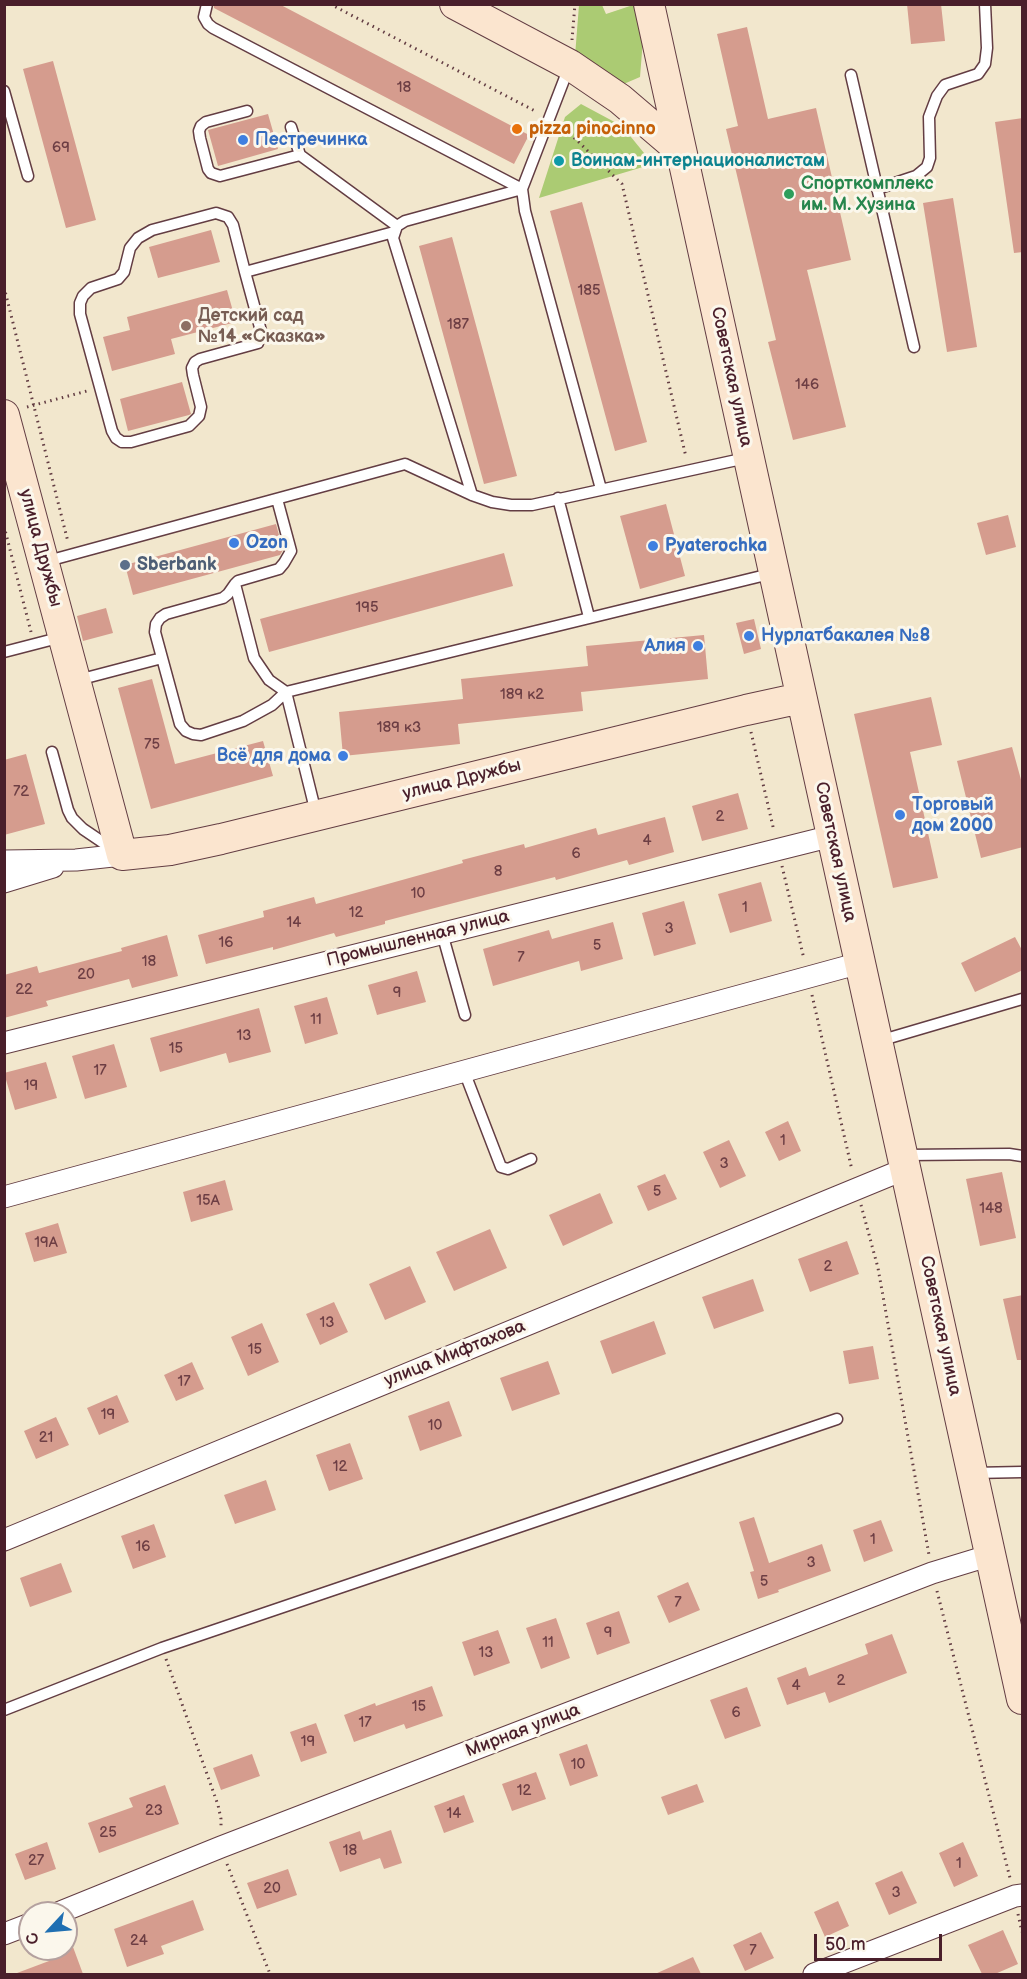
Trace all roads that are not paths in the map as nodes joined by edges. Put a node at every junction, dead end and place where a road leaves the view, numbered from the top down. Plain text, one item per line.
1 (207, 4) edge
2 (454, 4) edge
3 (985, 4) edge
4 (650, 11) edge
5 (570, 65) junction
6 (851, 75) dead end
7 (4, 91) edge
8 (620, 99) junction
9 (247, 111) dead end
10 (291, 127) dead end
11 (681, 151) junction
12 (300, 154) junction
13 (28, 176) dead end
14 (522, 189) junction
15 (877, 189) junction
16 (395, 229) junction
17 (245, 272) junction
18 (914, 347) dead end
19 (10, 420) edge
20 (748, 458) junction
21 (601, 489) junction
22 (472, 495) junction
23 (558, 498) junction
24 (277, 499) junction
25 (57, 559) junction
26 (774, 573) junction
27 (235, 584) junction
28 (590, 617) junction
29 (63, 636) junction
30 (4, 652) edge
31 (162, 658) junction
32 (75, 681) junction
33 (286, 692) junction
34 (801, 698) junction
35 (52, 752) dead end
36 (317, 816) junction
37 (832, 836) junction
38 (122, 855) junction
39 (76, 860) junction
40 (4, 861) edge
41 (4, 882) edge
42 (442, 933) junction
43 (860, 963) junction
44 (1023, 999) edge
45 (465, 1015) dead end
46 (877, 1041) junction
47 (4, 1043) edge
48 (464, 1071) junction
49 (1023, 1156) edge
50 (531, 1159) dead end
51 (904, 1162) junction
52 (4, 1197) edge
53 (837, 1419) dead end
54 (1023, 1472) edge
55 (973, 1473) junction
56 (4, 1540) edge
57 (991, 1555) junction
58 (1023, 1699) edge
59 (4, 1710) edge
60 (1019, 1896) edge
61 (78, 1905) edge
62 (18, 1929) edge
63 (4, 1935) edge
64 (814, 1974) edge

1 - 14 lane
2 - 5 main road
3 - 15 lane
4 - 8 main road
4 - 11 main road, Советская улица
5 - 8 main road
5 - 14 lane
6 - 15 lane
7 - 13 lane
8 - 11 main road
9 - 12 lane
10 - 12 lane
11 - 20 main road, Советская улица
12 - 16 lane
14 - 16 lane
14 - 21 lane
15 - 18 lane
16 - 17 lane
16 - 22 lane
17 - 17 lane
19 - 25 main road, улица Дружбы
20 - 21 lane
20 - 26 main road, Советская улица
21 - 23 lane
22 - 23 lane
22 - 24 lane
23 - 28 lane
24 - 25 lane
24 - 27 lane
25 - 29 main road, улица Дружбы
26 - 28 lane
26 - 34 main road, Советская улица
27 - 31 lane
27 - 33 lane
28 - 33 lane
29 - 30 lane
29 - 32 main road, улица Дружбы
31 - 32 lane
31 - 33 lane
32 - 38 main road, улица Дружбы
33 - 36 lane
34 - 36 main road, улица Дружбы
34 - 37 main road, Советская улица
35 - 38 lane
36 - 38 main road, улица Дружбы
37 - 42 street, Промышленная улица
37 - 43 main road, Советская улица
38 - 39 street, улица Дружбы
39 - 40 street, улица Дружбы
39 - 41 street, улица Дружбы
42 - 45 lane
42 - 47 street, Промышленная улица
43 - 46 main road, Советская улица
43 - 48 street
44 - 46 lane
46 - 51 main road, Советская улица
48 - 50 lane
48 - 52 street
49 - 51 lane
51 - 55 main road, Советская улица
51 - 56 street, улица Мифтахова
53 - 59 lane
54 - 55 lane
55 - 57 main road, Советская улица
57 - 58 main road, Советская улица
57 - 61 street, Мирная улица
60 - 64 street
62 - 63 street

